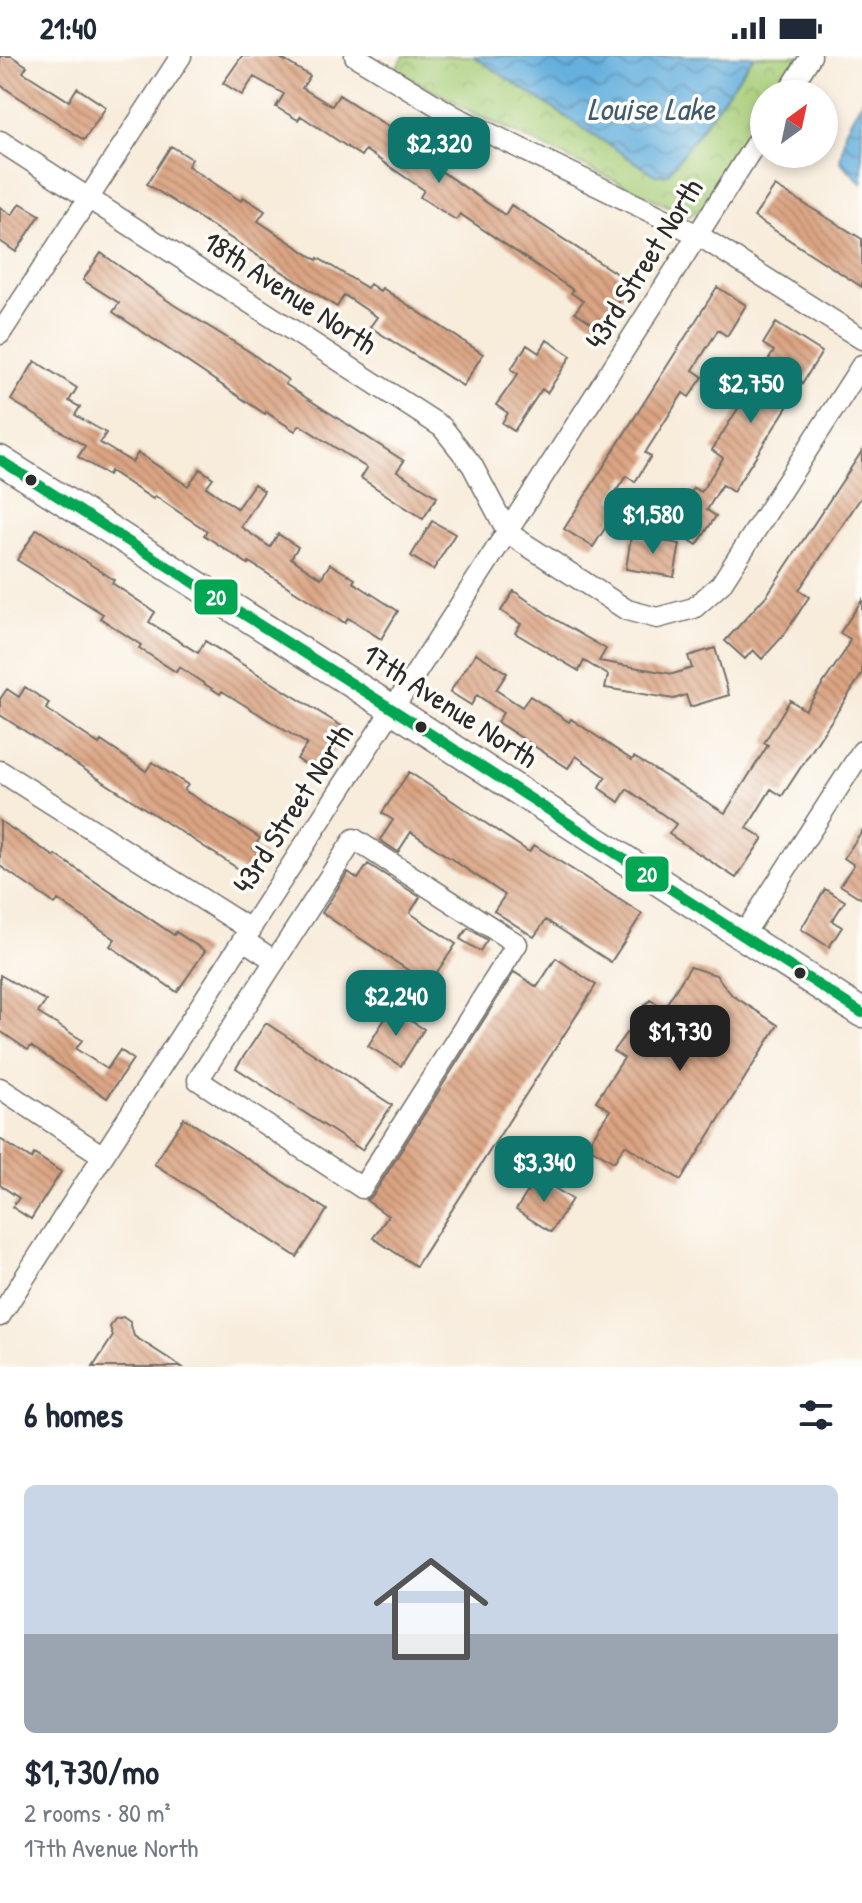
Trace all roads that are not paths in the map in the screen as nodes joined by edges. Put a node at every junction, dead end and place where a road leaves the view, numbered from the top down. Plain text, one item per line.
1 (181, 56) edge
2 (355, 56) edge
3 (811, 56) edge
4 (796, 80) edge
5 (0, 141) edge
6 (750, 152) edge
7 (87, 198) junction
8 (698, 235) junction
9 (0, 334) edge
10 (862, 339) edge
11 (862, 365) edge
12 (0, 460) edge
13 (508, 533) junction
14 (394, 710) junction
15 (862, 751) edge
16 (0, 771) edge
17 (248, 935) junction
18 (742, 937) junction
19 (275, 961) junction
20 (862, 1013) edge
21 (0, 1088) edge
22 (103, 1156) junction
23 (0, 1316) edge

1 - 7 street
2 - 8 street
3 - 4 street
5 - 7 street, 18th Avenue North
6 - 8 street, 43rd Street North
7 - 9 street
7 - 13 street, 18th Avenue North
8 - 10 street
8 - 13 street, 43rd Street North
11 - 13 street
12 - 14 street, 17th Avenue North
13 - 14 street, 43rd Street North
14 - 17 street, 43rd Street North
14 - 18 street, 17th Avenue North
15 - 18 street
16 - 17 street
17 - 19 street
17 - 22 street, 43rd Street North
18 - 20 street, 17th Avenue North
19 - 19 street
21 - 22 street
22 - 23 street, 43rd Street North

